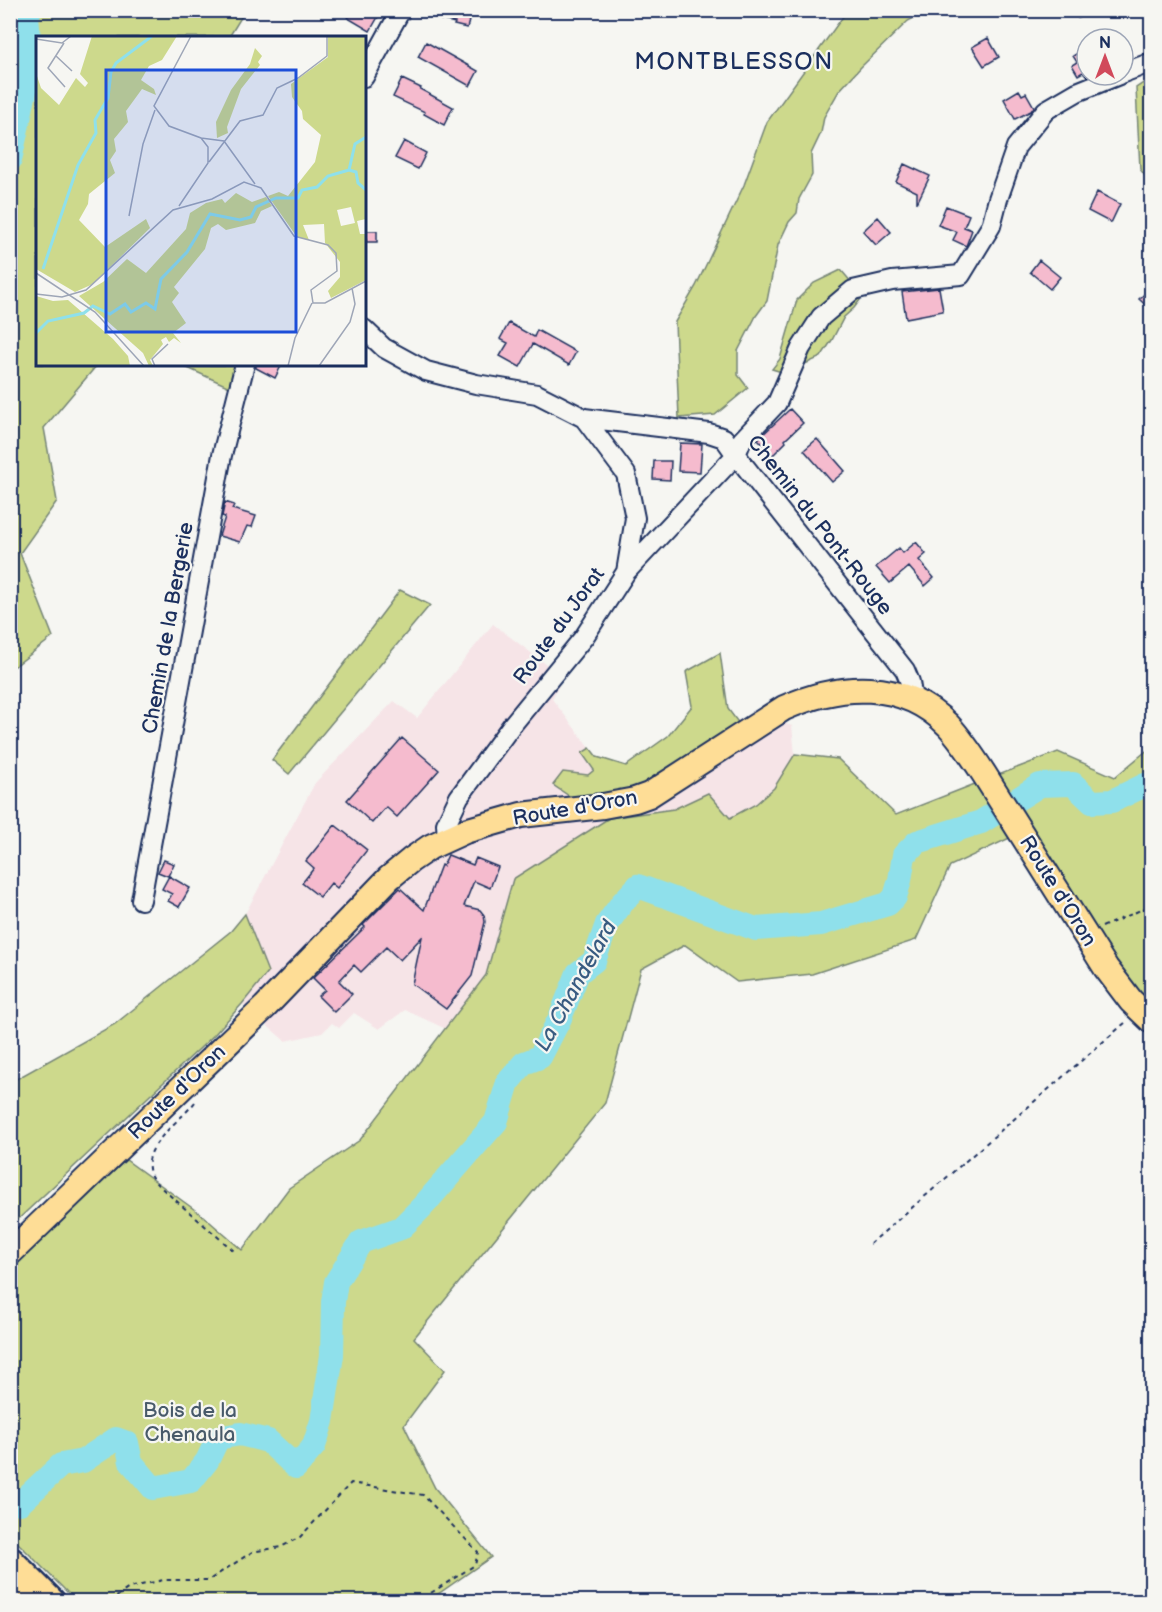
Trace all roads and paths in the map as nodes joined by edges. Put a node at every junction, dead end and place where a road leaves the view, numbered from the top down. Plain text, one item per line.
1 (401, 10) edge
2 (1072, 10) edge
3 (1095, 10) edge
4 (1152, 62) edge
5 (1135, 68) edge
6 (366, 72) edge
7 (1089, 87) edge
8 (366, 331) edge
9 (244, 366) edge
10 (584, 418) junction
11 (736, 455) junction
12 (626, 572) junction
13 (913, 700) junction
14 (447, 838) junction
15 (141, 900) dead end
16 (1152, 905) edge
17 (1085, 935) junction
18 (1146, 1015) edge
19 (192, 1078) junction
20 (870, 1244) dead end
21 (234, 1251) dead end
22 (10, 1253) edge
23 (10, 1561) edge
24 (10, 1597) edge
25 (15, 1602) edge
26 (51, 1602) edge
27 (109, 1602) edge
28 (422, 1602) edge

1 - 6 street
2 - 3 path
4 - 5 street
7 - 11 street
8 - 10 street, Route du Jorat
9 - 15 street, Chemin de la Bergerie
10 - 11 street, Chemin du Pont-Rouge
10 - 12 street, Route du Jorat
11 - 12 street
11 - 13 street, Chemin du Pont-Rouge
12 - 14 street, Route du Jorat
13 - 14 main road, Route d'Oron
13 - 17 main road, Route d'Oron
14 - 19 main road, Route d'Oron
16 - 17 path
17 - 18 main road, Route d'Oron
18 - 20 path
19 - 21 path
19 - 22 main road, Route d'Oron
23 - 26 highway
24 - 25 highway
27 - 28 path

